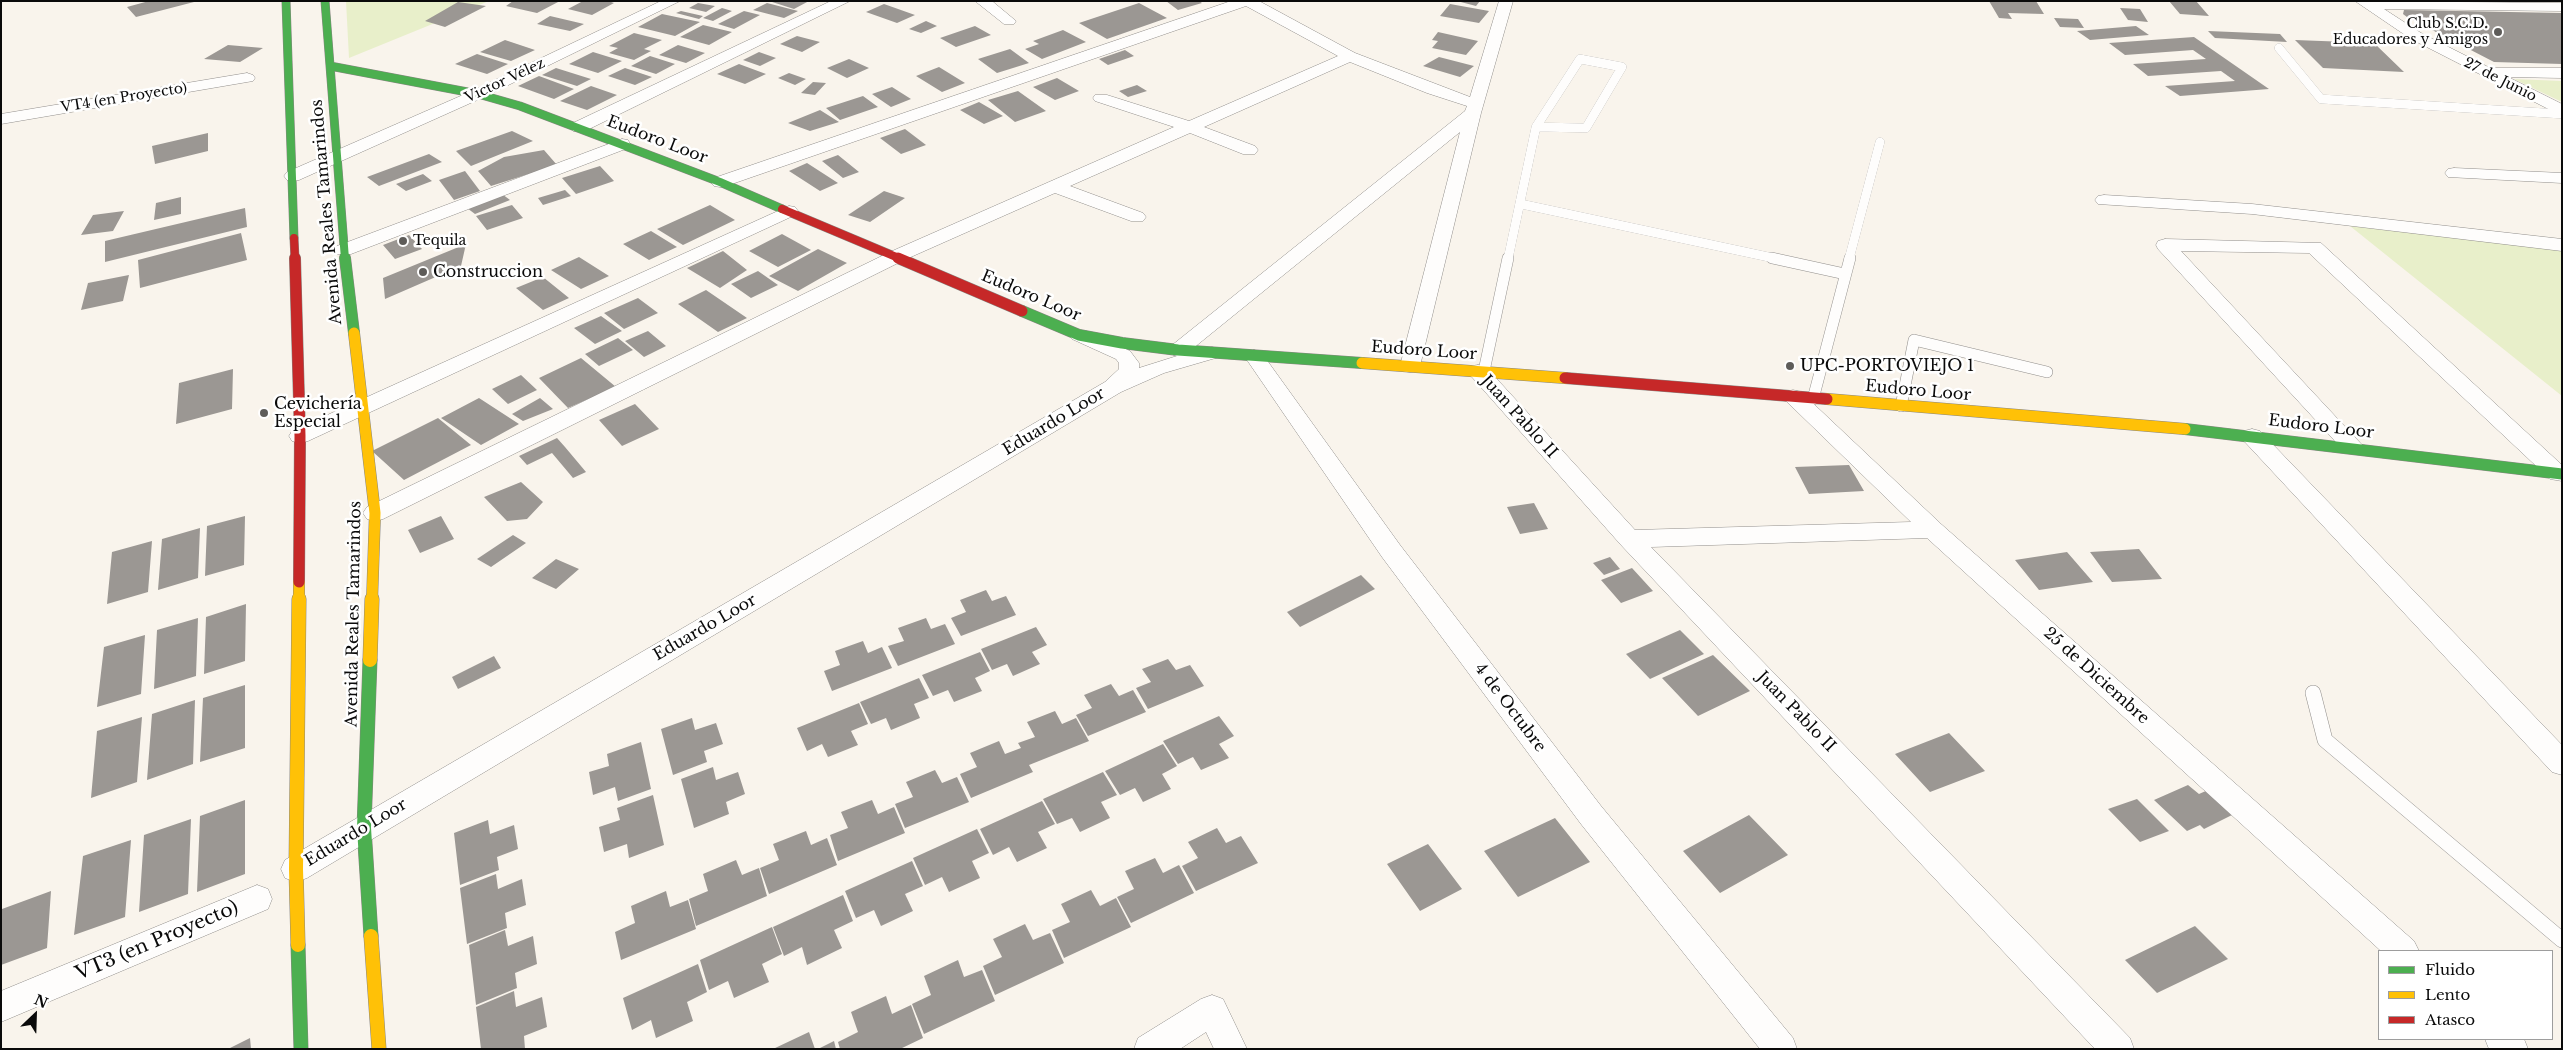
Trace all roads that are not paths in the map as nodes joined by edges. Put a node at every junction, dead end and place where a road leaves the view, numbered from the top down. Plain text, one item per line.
1 (286, 1) edge
2 (325, 1) edge
3 (673, 1) edge
4 (842, 1) edge
5 (982, 1) edge
6 (1247, 1) edge
7 (1506, 1) edge
8 (2364, 2) edge
9 (2562, 7) edge
10 (1009, 21) dead end
11 (2279, 48) dead end
12 (1347, 57) junction
13 (330, 66) junction
14 (2485, 72) junction
15 (2562, 74) edge
16 (247, 78) dead end
17 (478, 94) junction
18 (1100, 98) dead end
19 (1475, 108) junction
20 (2562, 112) edge
21 (1, 119) edge
22 (579, 127) junction
23 (1190, 127) junction
24 (1536, 128) junction
25 (1880, 142) dead end
26 (622, 144) junction
27 (1249, 150) dead end
28 (336, 156) junction
29 (2454, 173) dead end
30 (293, 176) junction
31 (2562, 178) edge
32 (720, 182) junction
33 (1055, 187) junction
34 (2104, 200) dead end
35 (1521, 204) junction
36 (789, 211) junction
37 (1137, 217) dead end
38 (2562, 245) edge
39 (344, 250) junction
40 (897, 256) junction
41 (1845, 274) junction
42 (1079, 335) junction
43 (1178, 350) junction
44 (1212, 353) junction
45 (1254, 356) junction
46 (1410, 366) junction
47 (1481, 371) junction
48 (2047, 372) dead end
49 (1113, 387) junction
50 (1803, 398) junction
51 (364, 406) junction
52 (1902, 406) junction
53 (300, 436) junction
54 (2252, 436) junction
55 (2353, 447) junction
56 (2560, 474) edge
57 (375, 514) junction
58 (1934, 530) junction
59 (1629, 539) junction
60 (2313, 693) dead end
61 (2562, 764) edge
62 (364, 828) junction
63 (296, 869) junction
64 (257, 899) dead end
65 (2562, 940) edge
66 (2402, 950) edge
67 (1, 1007) edge
68 (2502, 1040) edge
69 (301, 1049) edge
70 (379, 1049) edge
71 (1150, 1049) edge
72 (1231, 1049) edge
73 (1781, 1049) edge
74 (2118, 1049) edge
75 (2512, 1049) edge

1 - 30 main road, Avenida Reales Tamarindos
2 - 13 main road, Avenida Reales Tamarindos
3 - 17 street, Victor Vélez
4 - 22 street
5 - 10 street
6 - 12 street
6 - 32 street
7 - 19 street
8 - 9 street
8 - 14 street, 27 de Junio
11 - 20 lane
12 - 19 street
12 - 23 street
13 - 17 main road, Eudoro Loor
13 - 28 main road, Avenida Reales Tamarindos
14 - 15 street
14 - 20 street, 27 de Junio
16 - 21 street, VT4 (en Proyecto)
17 - 22 main road, Eudoro Loor
17 - 28 street, Victor Vélez
18 - 23 street
19 - 43 street
19 - 46 street
22 - 26 main road, Eudoro Loor
23 - 27 street
23 - 33 street
24 - 24 lane
24 - 35 lane
25 - 41 lane
26 - 32 main road, Eudoro Loor
26 - 39 street
28 - 30 street, Victor Vélez
28 - 39 main road, Avenida Reales Tamarindos
29 - 31 street
30 - 53 main road, Avenida Reales Tamarindos
32 - 36 main road, Eudoro Loor
33 - 37 street
33 - 40 street
34 - 38 street
35 - 41 lane
35 - 47 lane
36 - 40 main road, Eudoro Loor
36 - 51 street
39 - 51 main road, Avenida Reales Tamarindos
40 - 42 main road, Eudoro Loor
40 - 57 street
41 - 50 lane
42 - 43 main road, Eudoro Loor
42 - 49 street, Eduardo Loor
43 - 44 main road, Eudoro Loor
44 - 45 main road, Eudoro Loor
44 - 49 street, Eduardo Loor
45 - 46 main road, Eudoro Loor
45 - 73 street, 4 de Octubre
46 - 47 main road, Eudoro Loor
47 - 50 main road, Eudoro Loor
47 - 59 street, Juan Pablo II
48 - 52 lane
49 - 62 street, Eduardo Loor
50 - 52 main road, Eudoro Loor
50 - 58 street, 25 de Diciembre
51 - 53 street
51 - 57 main road, Avenida Reales Tamarindos
52 - 54 main road, Eudoro Loor
53 - 63 main road, Avenida Reales Tamarindos
54 - 55 main road, Eudoro Loor
54 - 61 street
55 - 56 main road, Eudoro Loor
55 - 56 street
57 - 62 main road, Avenida Reales Tamarindos
58 - 59 street
58 - 66 street, 25 de Diciembre
59 - 74 street, Juan Pablo II
60 - 65 lane
62 - 63 street, Eduardo Loor
62 - 70 main road, Avenida Reales Tamarindos
63 - 69 main road, Avenida Reales Tamarindos
64 - 67 street, VT3 (en Proyecto)
68 - 75 street
71 - 72 street

